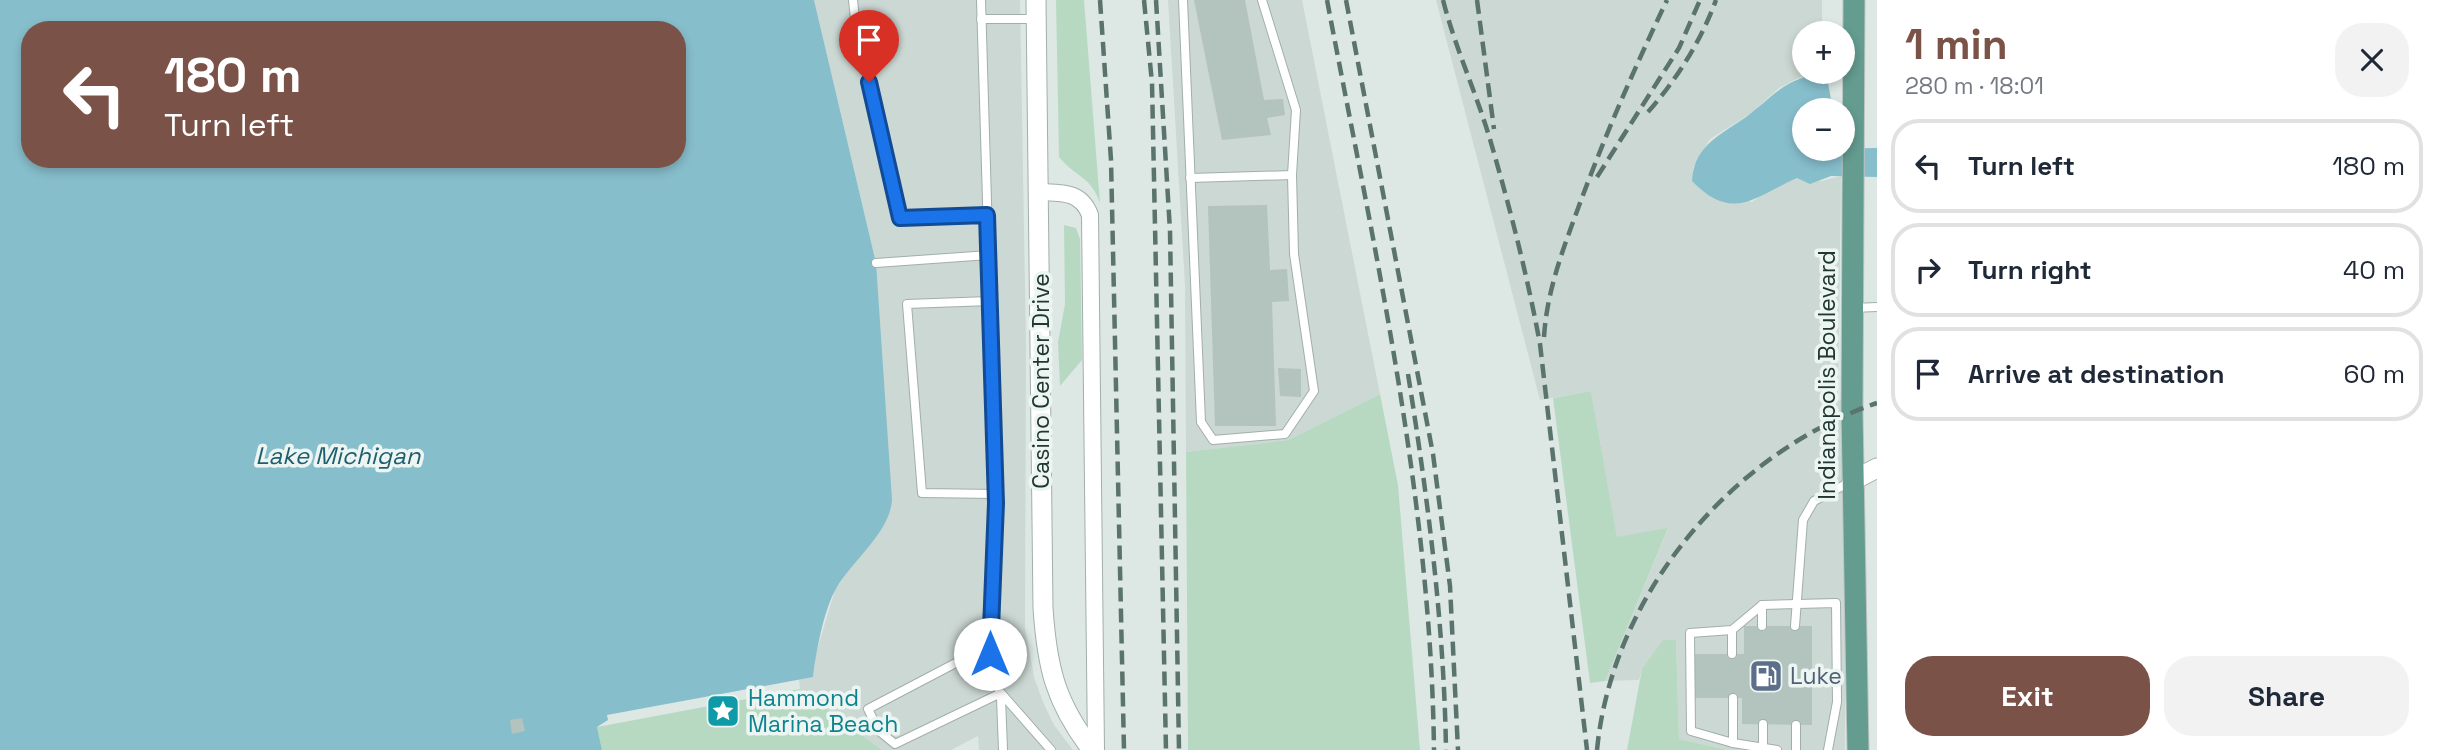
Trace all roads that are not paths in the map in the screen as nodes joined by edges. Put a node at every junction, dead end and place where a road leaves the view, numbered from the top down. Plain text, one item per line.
1 (853, 0) edge
2 (981, 0) edge
3 (1183, 0) edge
4 (1262, 0) edge
5 (1854, 0) edge
6 (1037, 9) edge
7 (981, 19) junction
8 (1292, 175) junction
9 (1190, 178) junction
10 (1040, 192) junction
11 (987, 215) junction
12 (989, 255) junction
13 (876, 263) dead end
14 (990, 301) junction
15 (1877, 307) edge
16 (1853, 308) junction
17 (1877, 468) edge
18 (1852, 481) junction
19 (1877, 482) edge
20 (996, 494) junction
21 (1795, 604) junction
22 (1762, 605) junction
23 (1762, 626) dead end
24 (1795, 626) dead end
25 (1732, 630) junction
26 (990, 645) junction
27 (1732, 654) dead end
28 (1000, 692) junction
29 (1733, 698) dead end
30 (1763, 724) dead end
31 (1796, 724) dead end
32 (1733, 743) junction
33 (1763, 748) junction
34 (1003, 750) edge
35 (1051, 750) edge
36 (1094, 750) edge
37 (1777, 750) edge
38 (1796, 750) edge
39 (1828, 750) edge
40 (1858, 750) edge

1 - 11 lane
2 - 7 lane
3 - 9 lane
4 - 8 lane
5 - 16 main road, Indianapolis Boulevard
6 - 7 lane
6 - 10 street, Casino Center Drive
7 - 11 lane
8 - 9 lane
8 - 9 lane
10 - 36 street, Casino Center Drive
10 - 36 street
11 - 12 lane
12 - 13 lane
12 - 14 lane
14 - 20 lane
14 - 20 lane
15 - 16 lane
16 - 18 main road, Indianapolis Boulevard
17 - 18 street
18 - 19 street
18 - 21 lane
18 - 40 main road, Indianapolis Boulevard
20 - 26 lane
21 - 22 lane
21 - 24 lane
21 - 39 lane
22 - 23 lane
22 - 25 lane
25 - 27 lane
25 - 32 lane
26 - 28 lane
26 - 28 lane
28 - 34 lane
28 - 35 lane
29 - 32 lane
30 - 33 lane
31 - 38 lane
32 - 33 lane
33 - 37 lane

